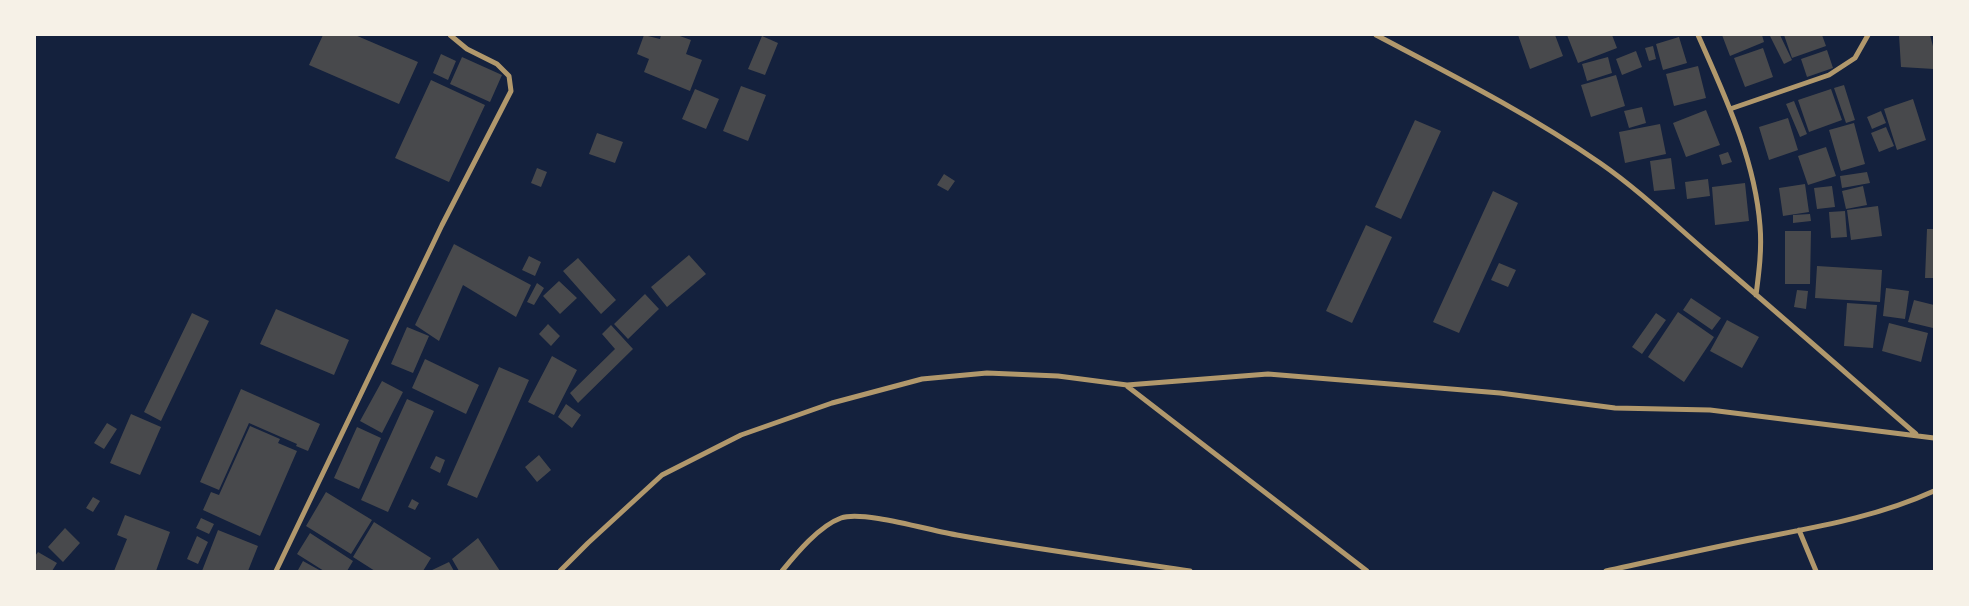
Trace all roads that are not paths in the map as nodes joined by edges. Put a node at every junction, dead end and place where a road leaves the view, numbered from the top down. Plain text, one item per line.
1 (450, 35) edge
2 (1376, 35) edge
3 (1698, 35) edge
4 (1868, 35) edge
5 (1730, 109) junction
6 (1756, 295) junction
7 (1127, 385) junction
8 (1916, 435) junction
9 (1934, 438) edge
10 (1934, 491) edge
11 (1799, 530) junction
12 (276, 571) edge
13 (560, 571) edge
14 (782, 571) edge
15 (1190, 571) edge
16 (1366, 571) edge
17 (1606, 571) edge
18 (1816, 571) edge

1 - 12 street
2 - 6 street
3 - 5 street
4 - 5 street
5 - 6 street
6 - 8 street
7 - 8 street
7 - 13 street
7 - 16 street
8 - 9 street
10 - 11 street
11 - 17 street
11 - 18 street
14 - 15 street

